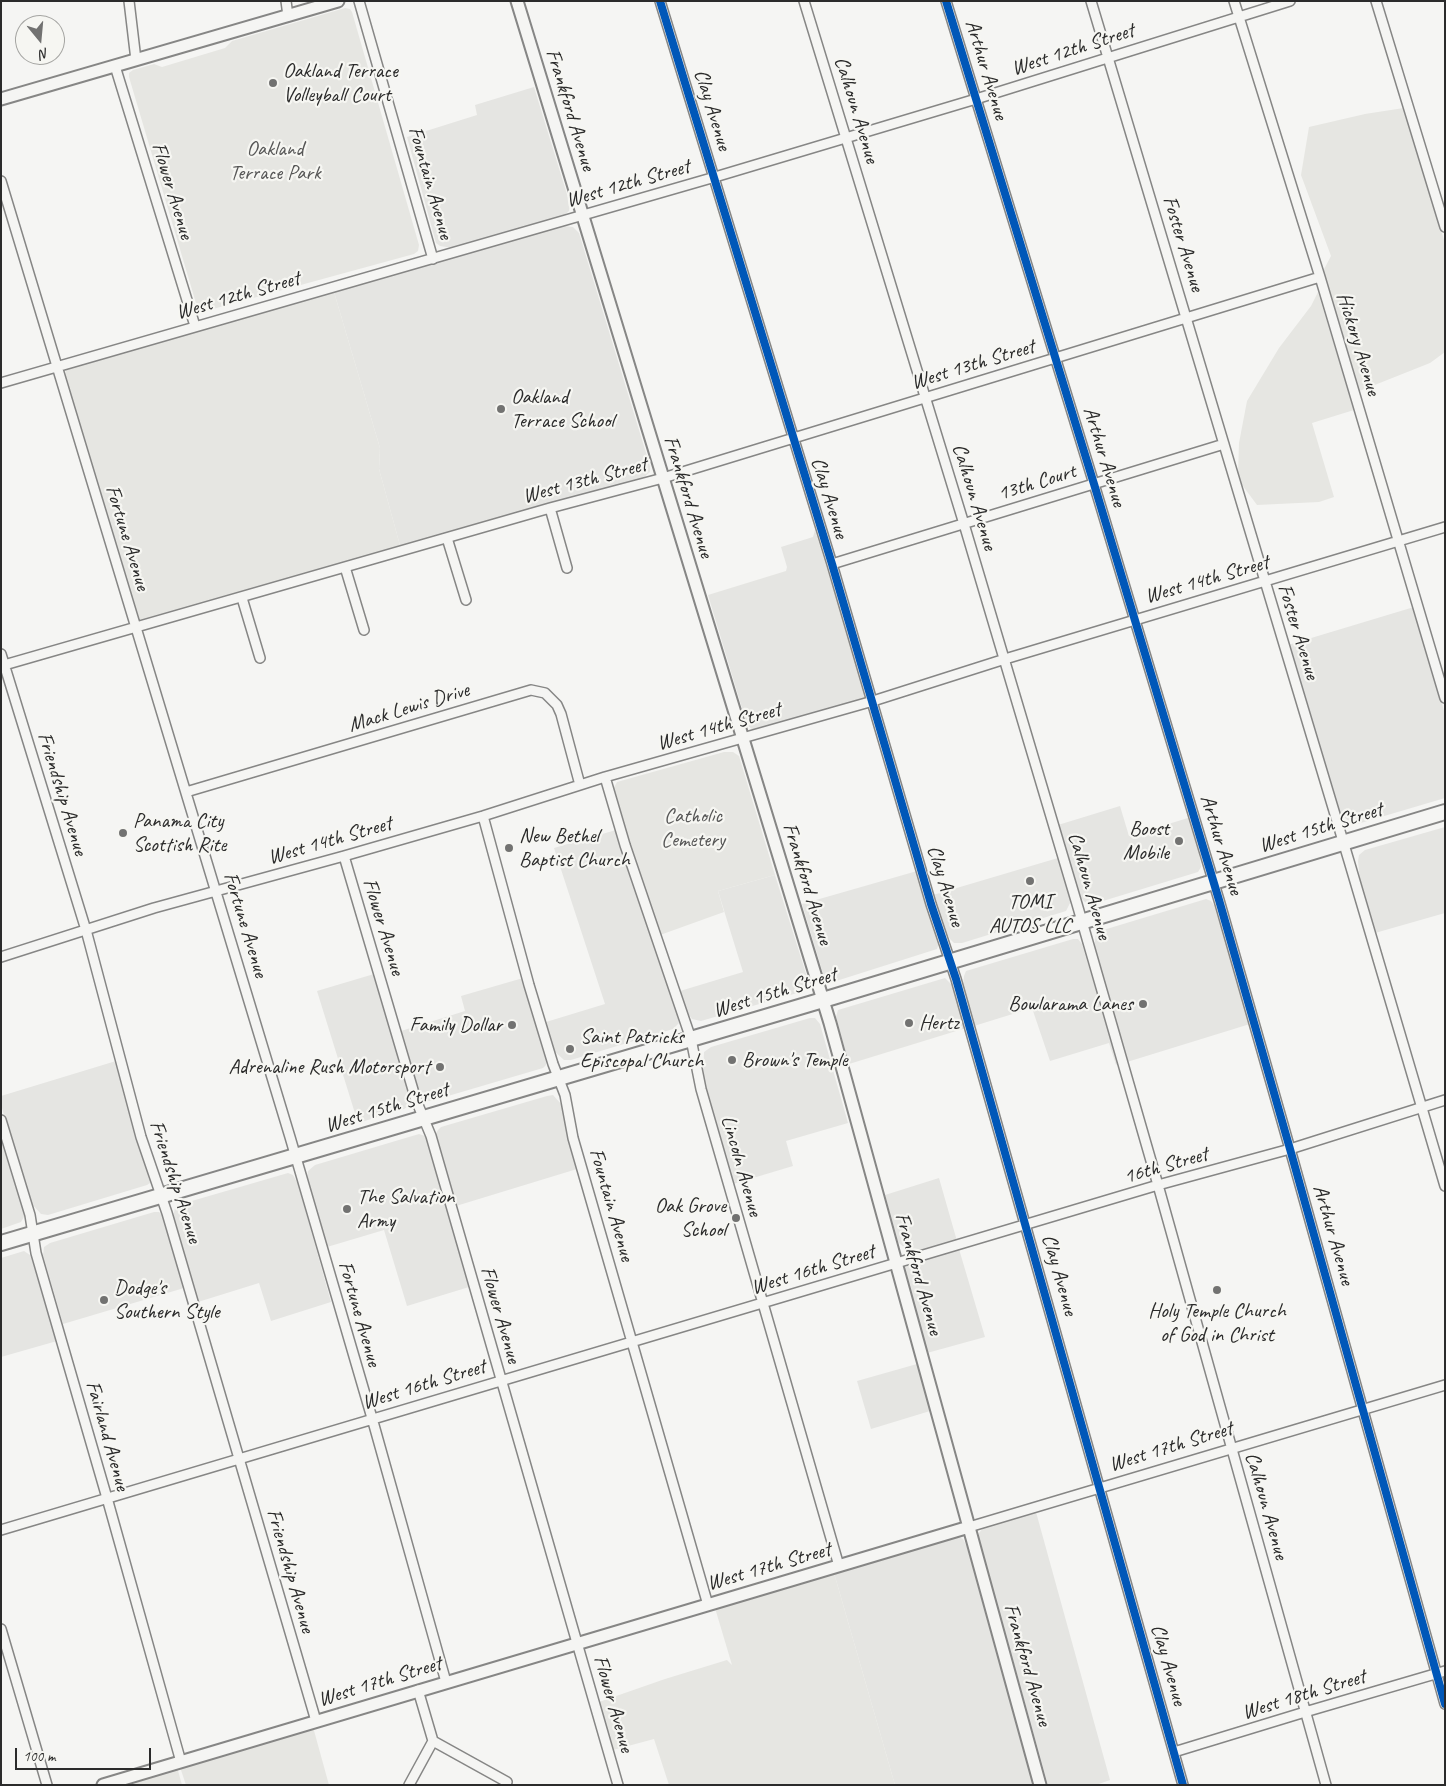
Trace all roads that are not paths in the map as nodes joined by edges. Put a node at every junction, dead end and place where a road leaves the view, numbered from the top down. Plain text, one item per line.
1 (129, 1) edge
2 (286, 1) edge
3 (338, 1) edge
4 (359, 1) edge
5 (517, 1) edge
6 (660, 1) edge
7 (804, 1) edge
8 (946, 1) edge
9 (1091, 1) edge
10 (1234, 1) edge
11 (1290, 1) edge
12 (1376, 1) edge
13 (288, 16) junction
14 (1239, 17) junction
15 (1109, 57) junction
16 (136, 60) junction
17 (115, 66) junction
18 (1, 99) edge
19 (976, 99) junction
20 (846, 138) junction
21 (715, 177) junction
22 (1, 181) edge
23 (582, 216) junction
24 (1445, 227) edge
25 (433, 259) junction
26 (1320, 277) junction
27 (1186, 318) junction
28 (195, 326) junction
29 (1056, 358) junction
30 (57, 366) junction
31 (1, 383) edge
32 (926, 398) junction
33 (792, 438) junction
34 (1224, 444) junction
35 (663, 478) junction
36 (1094, 484) junction
37 (550, 508) junction
38 (964, 524) junction
39 (1445, 527) edge
40 (447, 538) junction
41 (1399, 541) junction
42 (832, 564) junction
43 (345, 567) junction
44 (567, 568) dead end
45 (1265, 582) junction
46 (242, 598) junction
47 (466, 600) dead end
48 (1135, 620) junction
49 (136, 628) junction
50 (364, 630) dead end
51 (1, 654) edge
52 (260, 658) dead end
53 (1004, 659) junction
54 (3, 666) edge
55 (1445, 698) edge
56 (873, 701) junction
57 (743, 739) junction
58 (605, 777) junction
59 (580, 785) junction
60 (186, 792) junction
61 (1445, 812) edge
62 (483, 816) junction
63 (1343, 843) junction
64 (344, 856) junction
65 (1213, 882) junction
66 (216, 891) junction
67 (1081, 921) junction
68 (86, 930) junction
69 (1, 957) edge
70 (950, 961) junction
71 (823, 1000) junction
72 (691, 1039) junction
73 (558, 1078) junction
74 (1445, 1100) edge
75 (1422, 1107) junction
76 (424, 1118) junction
77 (1, 1120) edge
78 (1290, 1149) junction
79 (295, 1156) junction
80 (1158, 1185) junction
81 (1445, 1186) edge
82 (161, 1196) junction
83 (1026, 1224) junction
84 (33, 1234) junction
85 (1, 1243) edge
86 (896, 1264) junction
87 (764, 1303) junction
88 (633, 1342) junction
89 (501, 1380) junction
90 (1445, 1384) edge
91 (1363, 1408) junction
92 (372, 1418) junction
93 (1231, 1448) junction
94 (239, 1459) junction
95 (1100, 1488) junction
96 (107, 1498) junction
97 (969, 1527) junction
98 (1, 1530) edge
99 (839, 1566) junction
100 (708, 1605) junction
101 (1, 1629) edge
102 (578, 1643) junction
103 (1441, 1673) edge
104 (446, 1682) junction
105 (418, 1690) junction
106 (1445, 1704) edge
107 (1306, 1712) junction
108 (316, 1721) junction
109 (432, 1741) junction
110 (1174, 1752) junction
111 (181, 1762) junction
112 (507, 1782) dead end
113 (47, 1785) edge
114 (103, 1785) edge
115 (409, 1785) edge
116 (618, 1785) edge
117 (1040, 1785) edge
118 (1183, 1785) edge
119 (1326, 1785) edge

1 - 16 street
2 - 13 street
3 - 13 main road
4 - 25 street, Fountain Avenue
5 - 23 main road, Frankford Avenue
6 - 21 street, Clay Avenue
7 - 20 street, Calhoun Avenue
8 - 19 street, Arthur Avenue
9 - 15 street, Foster Avenue
10 - 14 street, Hickory Avenue
11 - 14 street, West 12th Street
12 - 24 street
13 - 16 main road
14 - 15 street, West 12th Street
14 - 26 street, Hickory Avenue
15 - 19 street, West 12th Street
15 - 27 street, Foster Avenue
16 - 17 main road
17 - 18 main road
17 - 28 street, Flower Avenue
19 - 20 street, West 12th Street
19 - 29 street, Arthur Avenue
20 - 21 street, West 12th Street
20 - 32 street, Calhoun Avenue
21 - 23 street, West 12th Street
21 - 33 street, Clay Avenue
22 - 30 street, Fortune Avenue
23 - 25 street, West 12th Street
23 - 35 main road, Frankford Avenue
25 - 28 street, West 12th Street
26 - 27 street, West 13th Street
26 - 41 street, Hickory Avenue
27 - 29 street, West 13th Street
27 - 34 street, Foster Avenue
28 - 30 street, West 12th Street
29 - 32 street, West 13th Street
29 - 36 street, Arthur Avenue
30 - 31 street, West 12th Street
30 - 49 street, Fortune Avenue
32 - 33 street, West 13th Street
32 - 38 street, Calhoun Avenue
33 - 35 street, West 13th Street
33 - 42 street, Clay Avenue
34 - 36 street, 13th Court
34 - 45 street, Foster Avenue
35 - 37 street, West 13th Street
35 - 57 main road, Frankford Avenue
36 - 38 street, 13th Court
36 - 48 street, Arthur Avenue
37 - 40 street, West 13th Street
37 - 44 street
38 - 42 street, 13th Court
38 - 53 street, Calhoun Avenue
39 - 41 street, West 14th Street
40 - 43 street, West 13th Street
40 - 47 street
41 - 45 street, West 14th Street
41 - 55 street, Hickory Avenue
42 - 56 street, Clay Avenue
43 - 46 street, West 13th Street
43 - 50 street
45 - 48 street, West 14th Street
45 - 63 street, Foster Avenue
46 - 49 street, West 13th Street
46 - 52 street
48 - 53 street, West 14th Street
48 - 65 street, Arthur Avenue
49 - 54 street, West 13th Street
49 - 60 street, Fortune Avenue
51 - 54 street, Friendship Avenue
53 - 56 street, West 14th Street
53 - 67 street, Calhoun Avenue
54 - 68 street, Friendship Avenue
56 - 57 street, West 14th Street
56 - 70 street, Clay Avenue
57 - 58 street, West 14th Street
57 - 71 main road, Frankford Avenue
58 - 59 street, West 14th Street
58 - 72 street, Lincoln Avenue
59 - 60 street, Mack Lewis Drive
59 - 62 street, West 14th Street
60 - 66 street, Fortune Avenue
61 - 63 highway, West 15th Street
62 - 64 street, West 14th Street
62 - 73 street, Fountain Avenue
63 - 65 highway, West 15th Street
63 - 75 street, Foster Avenue
64 - 66 street, West 14th Street
64 - 76 street, Flower Avenue
65 - 67 highway, West 15th Street
65 - 78 street, Arthur Avenue
66 - 68 street, West 14th Street
66 - 79 street, Fortune Avenue
67 - 70 highway, West 15th Street
67 - 80 street, Calhoun Avenue
68 - 69 street, West 14th Street
68 - 82 street, Friendship Avenue
70 - 71 highway, West 15th Street
70 - 83 street, Clay Avenue
71 - 72 highway, West 15th Street
71 - 86 main road, Frankford Avenue
72 - 73 highway, West 15th Street
72 - 87 street, Lincoln Avenue
73 - 76 highway, West 15th Street
73 - 88 street, Fountain Avenue
74 - 75 street, 16th Street
75 - 78 street, 16th Street
75 - 81 street, Foster Avenue
76 - 79 highway, West 15th Street
76 - 89 street, Flower Avenue
77 - 84 street, Fairland Avenue
78 - 80 street, 16th Street
78 - 91 street, Arthur Avenue
79 - 82 highway, West 15th Street
79 - 92 street, Fortune Avenue
80 - 83 street, 16th Street
80 - 93 street, Calhoun Avenue
82 - 84 highway, West 15th Street
82 - 94 street, Friendship Avenue
83 - 86 street, 16th Street
83 - 95 street, Clay Avenue
84 - 85 highway, West 15th Street
84 - 96 street, Fairland Avenue
86 - 87 street, West 16th Street
86 - 97 main road, Frankford Avenue
87 - 88 street, West 16th Street
87 - 99 street, Lincoln Avenue
88 - 89 street, West 16th Street
88 - 100 street, Fountain Avenue
89 - 92 street, West 16th Street
89 - 102 street, Flower Avenue
90 - 91 street, West 17th Street
91 - 93 street, West 17th Street
91 - 103 street, Arthur Avenue
92 - 94 street, West 16th Street
92 - 104 street, Fortune Avenue
93 - 95 street, West 17th Street
93 - 107 street, Calhoun Avenue
94 - 96 street, West 16th Street
94 - 108 street, Friendship Avenue
95 - 97 street, West 17th Street
95 - 110 street, Clay Avenue
96 - 98 street
96 - 111 street, Fairland Avenue
97 - 99 main road, West 17th Street
97 - 117 main road, Frankford Avenue
99 - 100 main road, West 17th Street
100 - 102 main road, West 17th Street
101 - 113 street
102 - 104 main road, West 17th Street
102 - 116 street, Flower Avenue
103 - 106 street, Arthur Avenue
103 - 107 street, West 18th Street
104 - 105 main road, West 17th Street
105 - 108 main road, West 17th Street
105 - 109 street
107 - 110 street, West 18th Street
107 - 119 street, Calhoun Avenue
108 - 111 main road, West 17th Street
109 - 112 street
109 - 115 street
110 - 118 street, Clay Avenue
111 - 114 main road, West 17th Street

